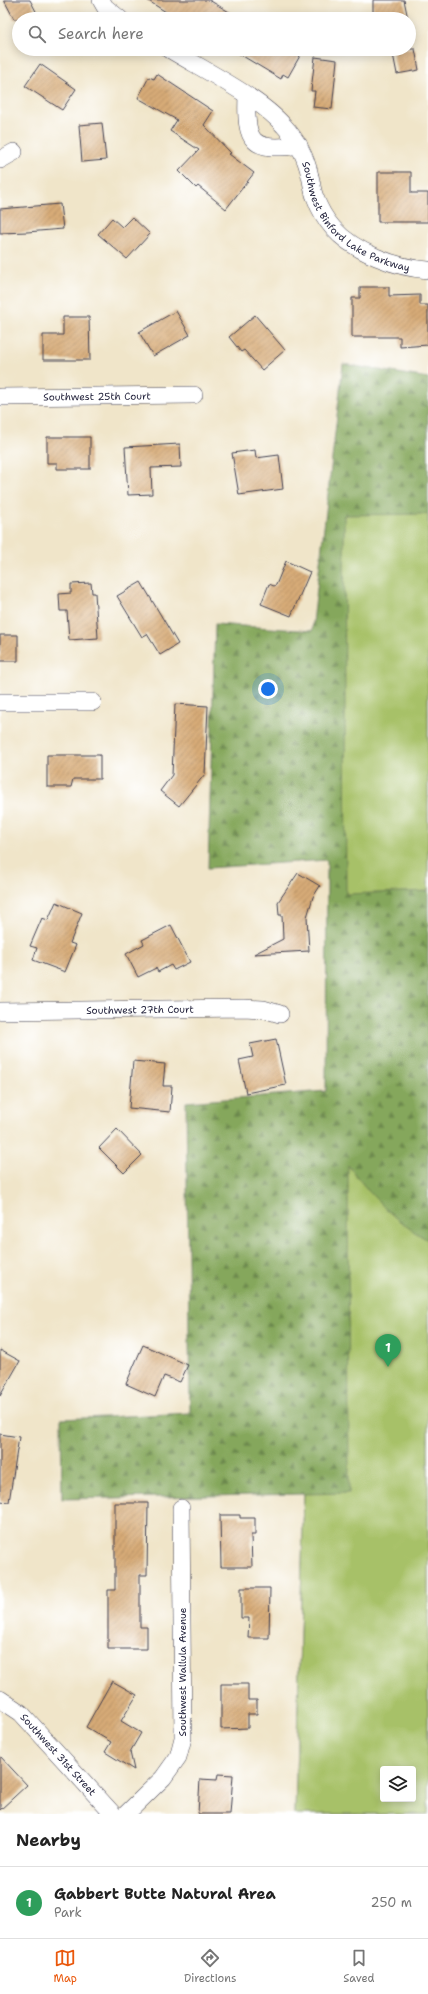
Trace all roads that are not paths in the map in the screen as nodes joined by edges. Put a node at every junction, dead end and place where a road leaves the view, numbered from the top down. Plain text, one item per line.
1 (101, 0) edge
2 (112, 12) edge
3 (181, 56) edge
4 (247, 96) junction
5 (299, 145) junction
6 (428, 270) edge
7 (194, 395) dead end
8 (0, 397) edge
9 (0, 702) edge
10 (93, 702) dead end
11 (0, 1011) edge
12 (280, 1014) dead end
13 (181, 1508) dead end
14 (0, 1699) edge
15 (113, 1814) edge
16 (126, 1814) edge

1 - 2 street
3 - 4 street, Southwest Binford Lake Parkway
4 - 5 street, Southwest Binford Lake Parkway
4 - 5 street, Southwest Binford Lake Parkway
5 - 6 street, Southwest Binford Lake Parkway
7 - 8 street, Southwest 25th Court
9 - 10 street
11 - 12 street, Southwest 27th Court
13 - 16 street, Southwest Wallula Avenue
14 - 15 street, Southwest 31st Street

